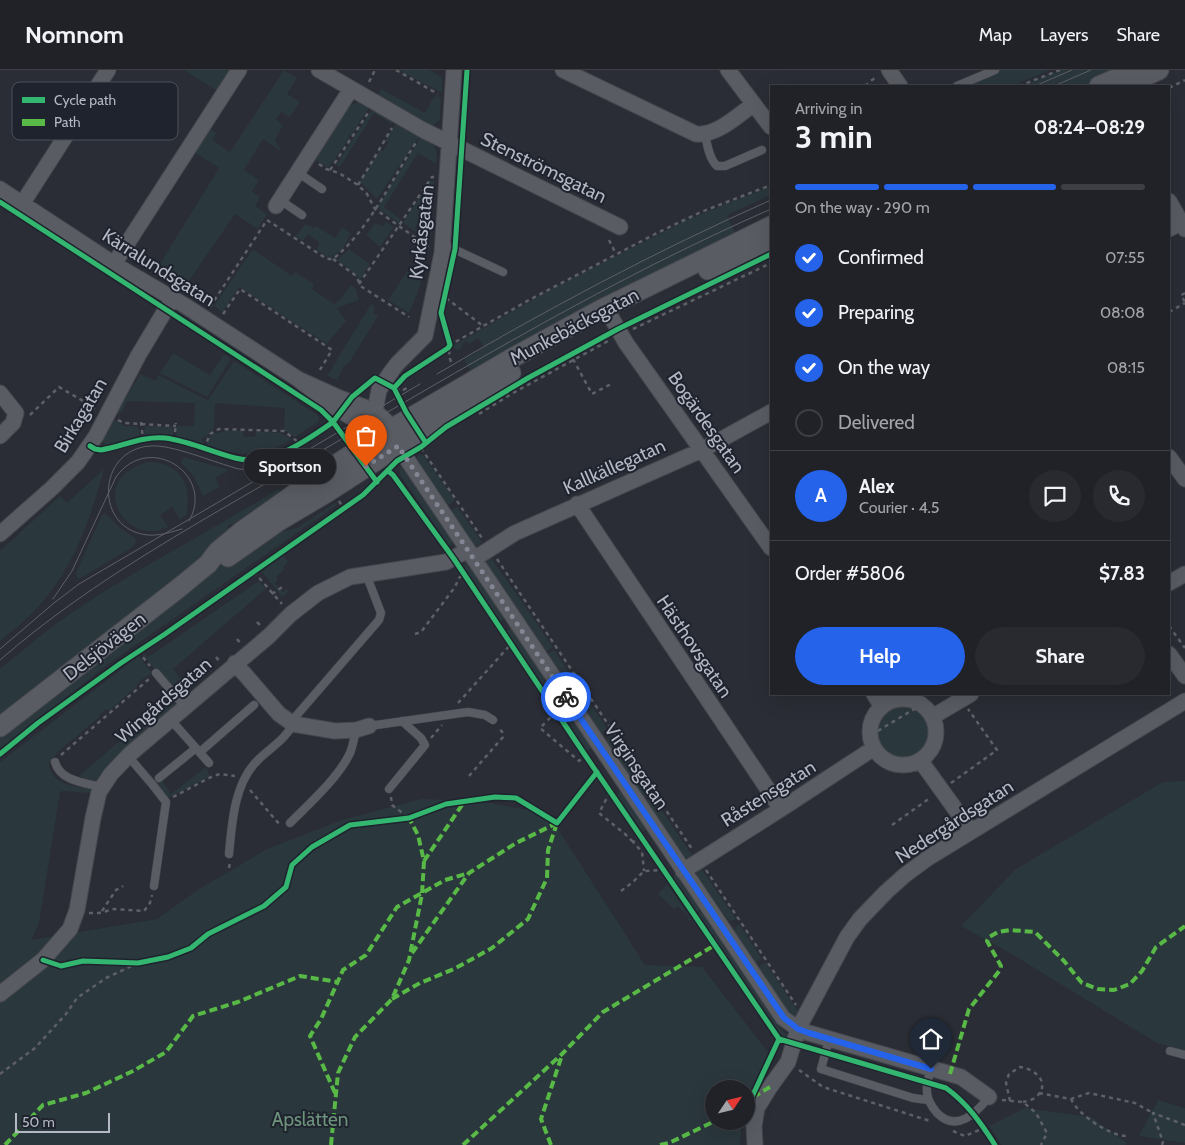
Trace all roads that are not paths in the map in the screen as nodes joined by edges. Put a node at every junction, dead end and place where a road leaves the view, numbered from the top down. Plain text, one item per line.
1 (108, 70) edge
2 (239, 70) edge
3 (319, 70) edge
4 (454, 70) edge
5 (563, 70) edge
6 (728, 70) edge
7 (891, 70) edge
8 (995, 70) edge
9 (1136, 70) edge
10 (1159, 70) edge
11 (100, 82) edge
12 (899, 85) edge
13 (959, 85) edge
14 (1101, 85) edge
15 (1125, 85) edge
16 (352, 89) junction
17 (754, 104) junction
18 (770, 126) edge
19 (704, 134) junction
20 (63, 140) edge
21 (449, 143) junction
22 (762, 150) dead end
23 (297, 172) junction
24 (0, 188) edge
25 (322, 189) dead end
26 (278, 203) joint
27 (1170, 203) edge
28 (22, 204) junction
29 (302, 215) dead end
30 (770, 226) edge
31 (1180, 226) edge
32 (620, 227) dead end
33 (770, 244) edge
34 (442, 248) junction
35 (114, 264) junction
36 (504, 272) dead end
37 (172, 299) junction
38 (617, 327) junction
39 (298, 379) junction
40 (0, 393) edge
41 (375, 411) junction
42 (770, 413) edge
43 (0, 436) edge
44 (384, 439) junction
45 (702, 450) junction
46 (1170, 458) edge
47 (1185, 479) edge
48 (577, 504) junction
49 (0, 534) edge
50 (770, 547) edge
51 (471, 554) junction
52 (208, 564) junction
53 (366, 574) junction
54 (1185, 574) edge
55 (1170, 583) edge
56 (1170, 655) edge
57 (236, 663) junction
58 (156, 673) road end
59 (1185, 676) edge
60 (875, 695) edge
61 (966, 697) edge
62 (1185, 701) edge
63 (254, 705) dead end
64 (185, 707) junction
65 (882, 707) junction
66 (932, 717) junction
67 (170, 720) junction
68 (493, 720) road end
69 (402, 721) junction
70 (292, 723) junction
71 (0, 727) edge
72 (363, 728) junction
73 (872, 742) junction
74 (198, 750) junction
75 (128, 756) junction
76 (920, 760) junction
77 (55, 762) road end
78 (209, 763) dead end
79 (159, 778) dead end
80 (101, 788) junction
81 (389, 789) road end
82 (781, 809) junction
83 (290, 823) road end
84 (971, 831) junction
85 (229, 854) dead end
86 (683, 871) junction
87 (154, 886) road end
88 (0, 994) edge
89 (798, 1029) junction
90 (829, 1040) junction
91 (1170, 1051) dead end
92 (1185, 1055) edge
93 (931, 1069) junction
94 (989, 1097) joint
95 (928, 1100) junction
96 (755, 1145) edge

1 - 11 street
2 - 35 street
3 - 16 street, Stenströmsgatan
4 - 21 street, Kyrkåsgatan
5 - 19 street
6 - 17 street
7 - 12 street
8 - 13 lane
9 - 14 street
10 - 15 street
16 - 21 street, Stenströmsgatan
16 - 23 street
17 - 18 street
17 - 19 street
19 - 22 lane
20 - 28 street
21 - 32 street, Stenströmsgatan
21 - 34 street, Kyrkåsgatan
23 - 25 lane
23 - 26 street
24 - 28 street, Kärralundsgatan
26 - 29 lane
27 - 31 street
28 - 35 street, Kärralundsgatan
30 - 44 street, Munkebäcksgatan
33 - 38 street, Munkebäcksgatan
34 - 36 lane
34 - 41 street, Kyrkåsgatan
35 - 37 street, Kärralundsgatan
37 - 39 street, Kärralundsgatan
37 - 49 street, Birkagatan
38 - 44 street, Munkebäcksgatan
38 - 45 street, Bogärdesgatan
39 - 41 street, Kärralundsgatan
39 - 44 street, Kärralundsgatan
40 - 43 street
41 - 44 street, Kärralundsgatan
42 - 45 street, Kallkällegatan
44 - 51 street, Virginsgatan
44 - 52 street, Delsjövägen
44 - 52 street, Delsjövägen
45 - 48 street, Kallkällegatan
45 - 50 street, Bogärdesgatan
46 - 47 street
48 - 51 street, Kallkällegatan
48 - 82 street, Hästhovsgatan
51 - 53 street, Wingårdsgatan
51 - 86 street, Virginsgatan
52 - 71 street, Delsjövägen
53 - 57 street, Wingårdsgatan
53 - 70 lane
54 - 55 street
56 - 59 street
57 - 64 street, Wingårdsgatan
57 - 70 street
58 - 64 lane
60 - 65 street
61 - 66 street
62 - 84 street, Nedergårdsgatan
63 - 74 lane
64 - 67 street, Wingårdsgatan
65 - 66 street
65 - 73 street
66 - 76 street
67 - 74 lane
67 - 75 street, Wingårdsgatan
68 - 69 lane
69 - 72 lane
69 - 81 lane
70 - 72 street
70 - 85 lane
72 - 83 lane
73 - 76 street
73 - 82 street, Råstensgatan
74 - 78 lane
74 - 79 lane
75 - 80 street, Wingårdsgatan
75 - 87 lane
76 - 84 street
77 - 80 lane
80 - 88 street, Wingårdsgatan
82 - 86 street, Råstensgatan
84 - 89 street, Nedergårdsgatan
86 - 89 street, Virginsgatan
89 - 90 street, Virginsgatan
89 - 96 street
90 - 93 street, Virginsgatan
90 - 95 lane
91 - 92 lane
93 - 94 street, Virginsgatan
93 - 95 lane
94 - 95 lane

